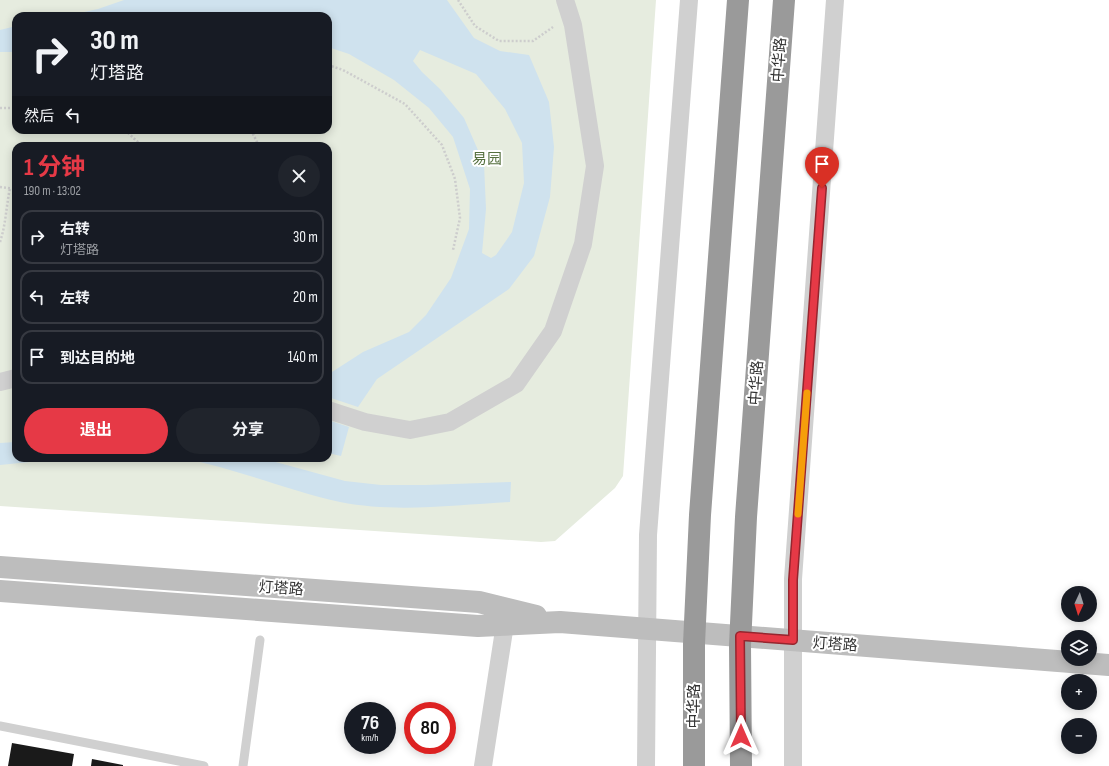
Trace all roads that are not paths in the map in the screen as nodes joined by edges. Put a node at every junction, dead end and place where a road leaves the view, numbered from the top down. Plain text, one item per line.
1 (689, 0) edge
2 (738, 0) edge
3 (784, 0) edge
4 (836, 0) edge
5 (568, 8) edge
6 (12, 379) edge
7 (0, 382) edge
8 (332, 411) edge
9 (0, 567) edge
10 (0, 591) edge
11 (560, 622) junction
12 (505, 624) junction
13 (647, 629) junction
14 (695, 632) junction
15 (740, 636) junction
16 (260, 640) dead end
17 (793, 640) junction
18 (1109, 665) edge
19 (0, 726) edge
20 (204, 766) edge
21 (243, 766) edge
22 (483, 766) edge
23 (646, 766) edge
24 (694, 766) edge
25 (741, 766) edge
26 (793, 766) edge

1 - 13 street
2 - 14 highway, 中华路
3 - 15 highway, 中华路
4 - 17 street
5 - 8 street
6 - 7 street
9 - 11 street, 灯塔路
10 - 12 street, 灯塔路
11 - 12 street, 灯塔路
11 - 13 street, 灯塔路
12 - 22 street
13 - 14 street, 灯塔路
13 - 23 street
14 - 15 street, 灯塔路
14 - 24 highway, 中华路
15 - 17 street, 灯塔路
15 - 25 highway, 中华路
16 - 21 lane
17 - 18 street, 灯塔路
17 - 26 street
19 - 20 lane

